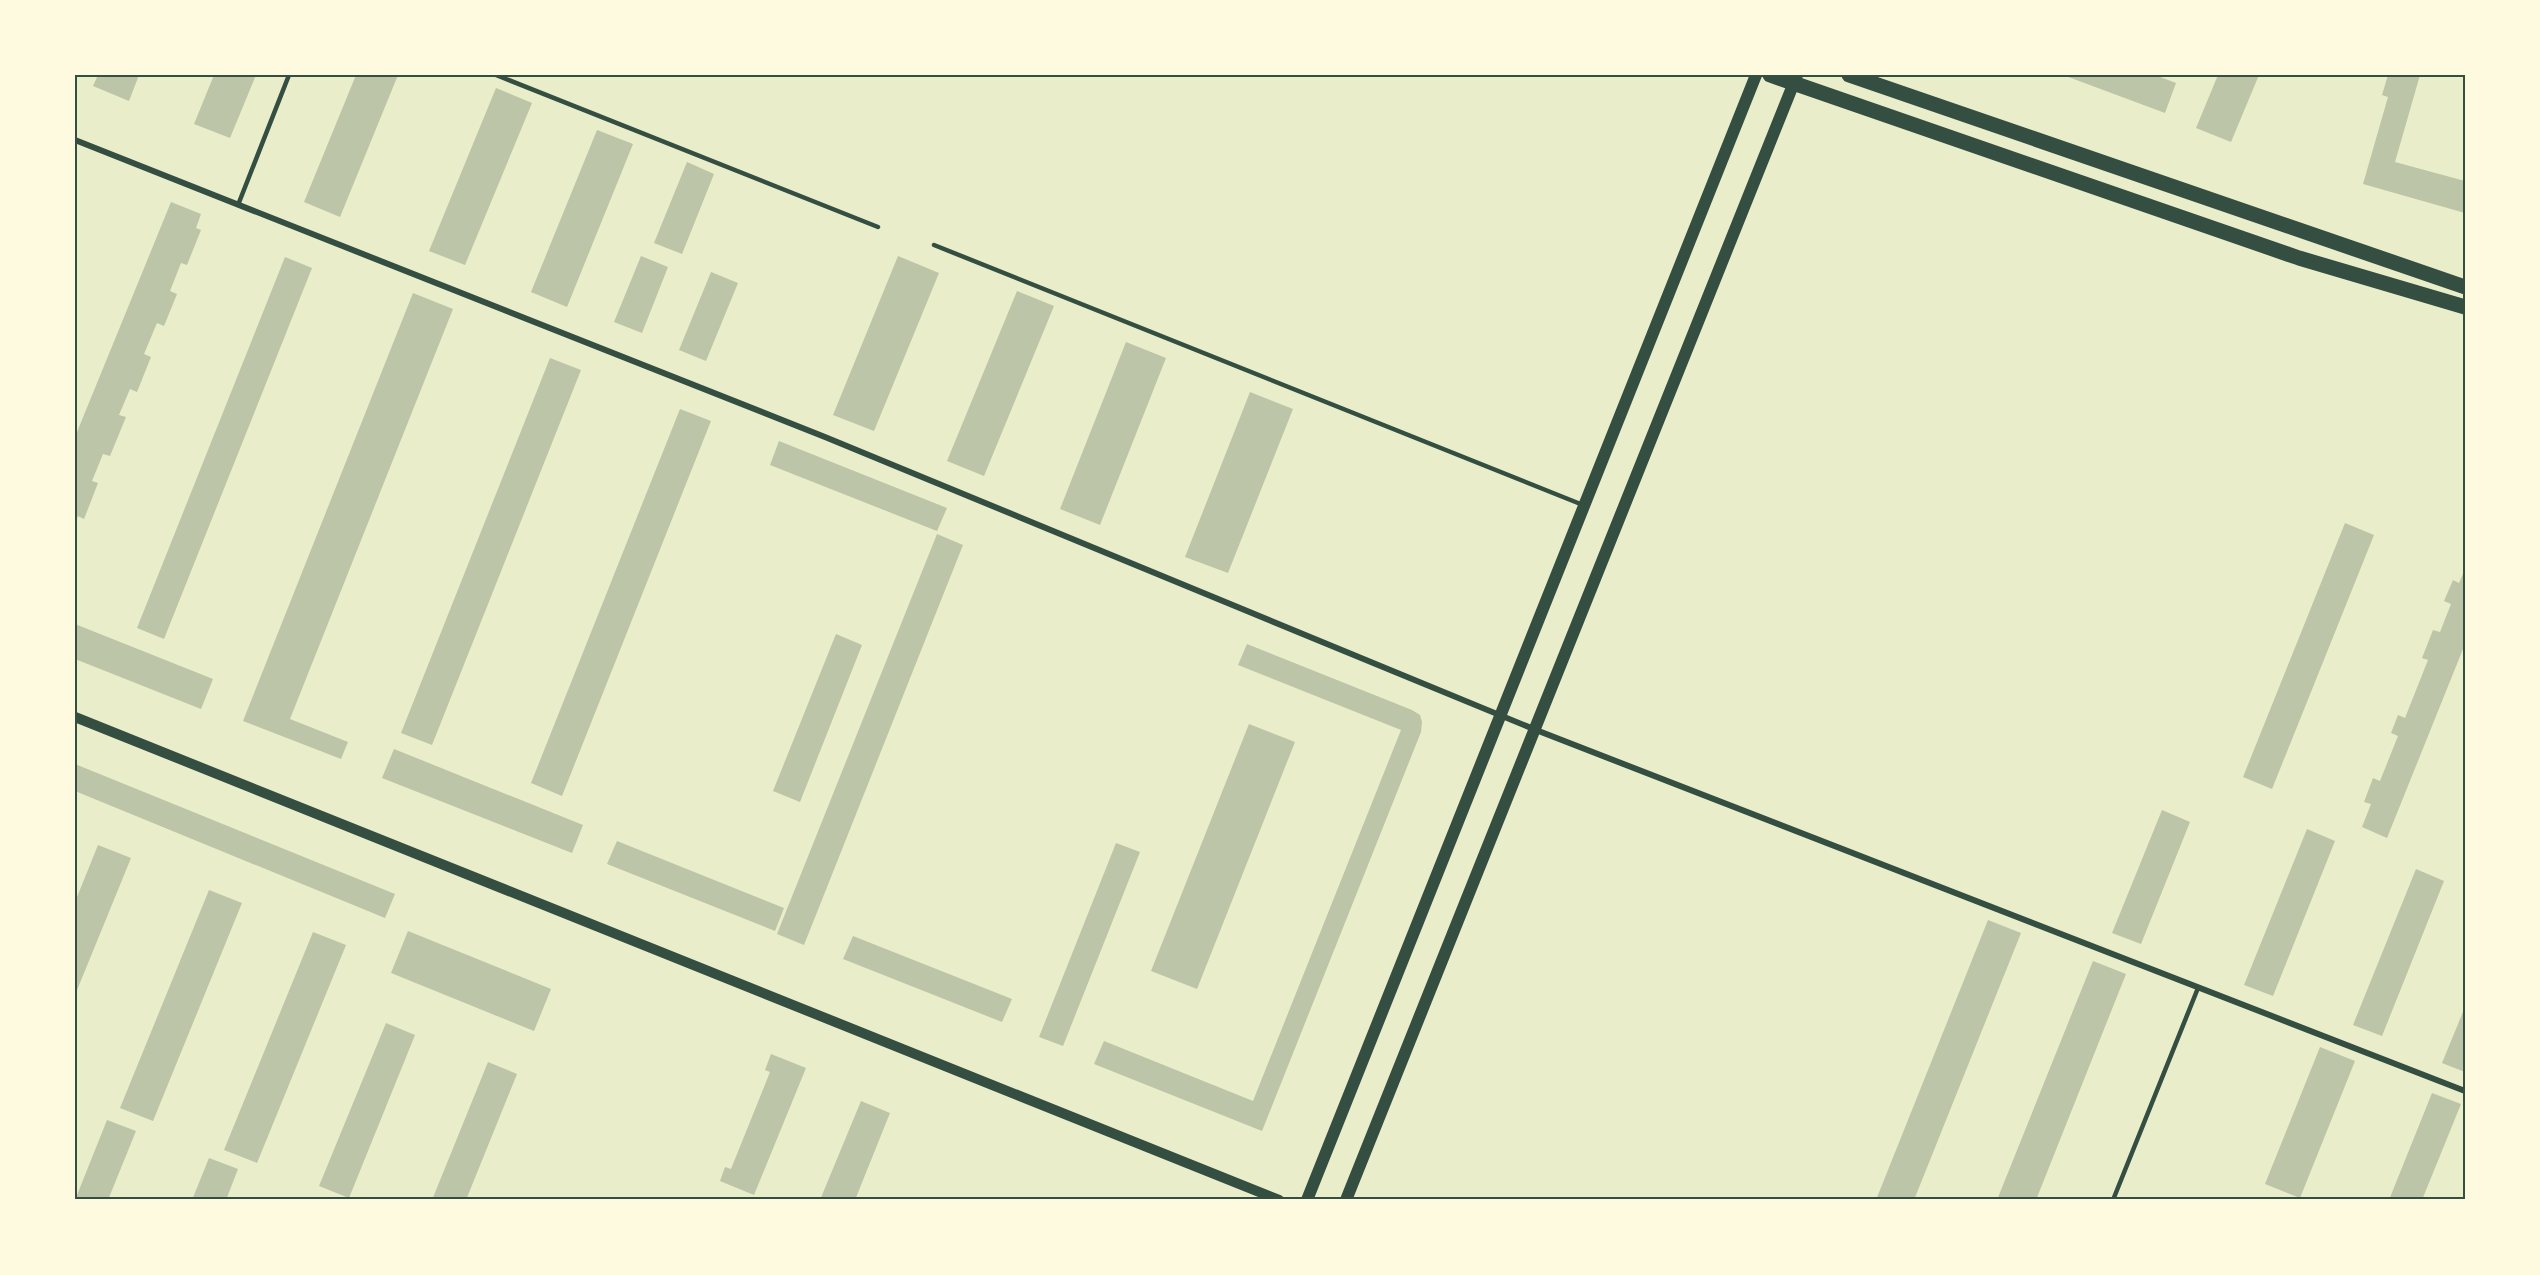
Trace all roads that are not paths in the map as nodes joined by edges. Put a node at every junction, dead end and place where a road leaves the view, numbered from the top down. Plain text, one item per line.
1 (290, 75) edge
2 (496, 75) edge
3 (1756, 75) edge
4 (1770, 75) edge
5 (1849, 75) edge
6 (1796, 80) edge
7 (75, 140) edge
8 (238, 205) junction
9 (878, 227) dead end
10 (934, 245) dead end
11 (2465, 287) edge
12 (2465, 307) edge
13 (1584, 506) junction
14 (1500, 714) junction
15 (75, 717) edge
16 (1536, 730) junction
17 (2198, 988) junction
18 (2465, 1091) edge
19 (1278, 1200) edge
20 (1307, 1200) edge
21 (1346, 1200) edge
22 (2113, 1200) edge

1 - 8 lane
2 - 9 lane
3 - 13 main road
4 - 6 main road
5 - 11 main road
6 - 12 main road
6 - 16 main road
7 - 8 street
8 - 14 street
10 - 13 lane
13 - 14 main road
14 - 16 street
14 - 20 main road
15 - 19 street
16 - 17 street
16 - 21 main road
17 - 18 street
17 - 22 lane

